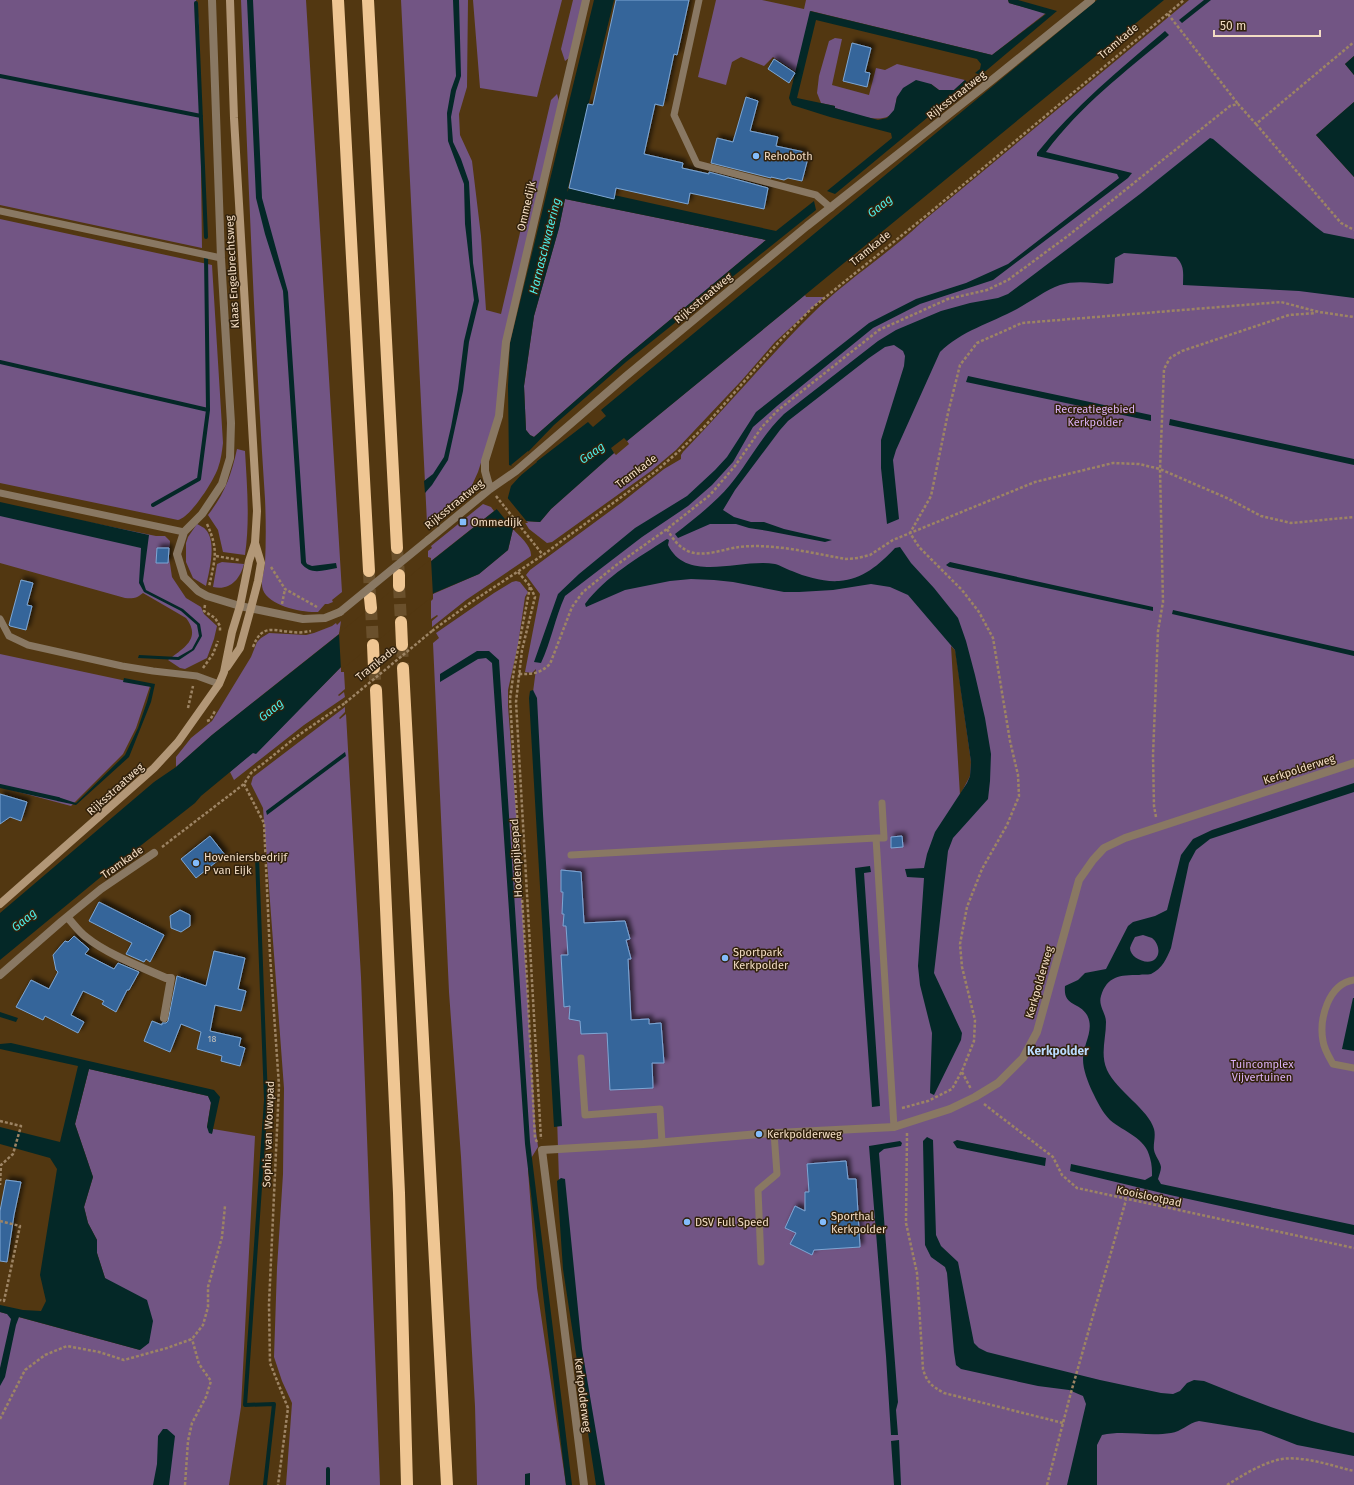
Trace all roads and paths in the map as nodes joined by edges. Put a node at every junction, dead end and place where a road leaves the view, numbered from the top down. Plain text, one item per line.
1 (212, 0) edge
2 (230, 0) edge
3 (338, 0) edge
4 (368, 0) edge
5 (586, 0) edge
6 (699, 0) edge
7 (1091, 0) edge
8 (1184, 0) edge
9 (1168, 14) junction
10 (1354, 42) edge
11 (1238, 104) junction
12 (1256, 124) junction
13 (831, 208) junction
14 (0, 211) edge
15 (1354, 230) edge
16 (221, 258) junction
17 (1319, 312) junction
18 (1354, 317) edge
19 (1160, 469) junction
20 (490, 489) junction
21 (0, 492) edge
22 (499, 500) dead end
23 (202, 514) junction
24 (1354, 517) edge
25 (667, 529) junction
26 (184, 532) junction
27 (910, 533) junction
28 (255, 543) junction
29 (397, 548) tunnel mouth
30 (543, 555) junction
31 (249, 561) junction
32 (261, 563) junction
33 (369, 571) tunnel mouth
34 (518, 572) junction
35 (530, 586) junction
36 (240, 606) junction
37 (252, 608) junction
38 (336, 614) junction
39 (0, 619) edge
40 (401, 622) tunnel mouth
41 (313, 630) dead end
42 (373, 645) tunnel mouth
43 (402, 645) tunnel mouth
44 (250, 652) dead end
45 (374, 668) tunnel mouth
46 (404, 668) tunnel mouth
47 (224, 672) junction
48 (519, 674) junction
49 (219, 684) junction
50 (376, 690) tunnel mouth
51 (1354, 763) edge
52 (244, 784) junction
53 (882, 803) dead end
54 (1157, 827) junction
55 (876, 838) junction
56 (154, 853) joint
57 (571, 855) dead end
58 (0, 904) edge
59 (67, 917) junction
60 (0, 975) edge
61 (1354, 980) edge
62 (164, 1018) dead end
63 (581, 1058) dead end
64 (1354, 1068) edge
65 (962, 1071) junction
66 (975, 1097) junction
67 (893, 1110) junction
68 (0, 1121) edge
69 (906, 1124) junction
70 (894, 1127) junction
71 (774, 1133) junction
72 (662, 1142) junction
73 (541, 1149) junction
74 (0, 1185) edge
75 (1126, 1200) junction
76 (225, 1206) dead end
77 (0, 1221) edge
78 (1354, 1248) edge
79 (761, 1262) dead end
80 (0, 1300) edge
81 (192, 1339) junction
82 (0, 1419) edge
83 (1064, 1423) junction
84 (1354, 1471) edge
85 (185, 1485) edge
86 (278, 1485) edge
87 (407, 1485) edge
88 (447, 1485) edge
89 (584, 1485) edge
90 (1047, 1485) edge
91 (1227, 1485) edge

1 - 16 street, Klaas Engelbrechtsweg
2 - 28 main road, Klaas Engelbrechtsweg
3 - 33 highway
4 - 29 highway
5 - 20 street, Ommedijk
6 - 13 lane
7 - 13 street, Rijksstraatweg
8 - 9 path, Tramkade
9 - 11 path
9 - 30 path, Tramkade
10 - 12 path
11 - 12 path
11 - 25 path
12 - 15 path
13 - 20 street, Rijksstraatweg
14 - 16 lane
16 - 23 street, Klaas Engelbrechtsweg
17 - 18 path
17 - 19 path
17 - 27 path
19 - 24 path
19 - 27 path
19 - 54 path
20 - 38 street, Rijksstraatweg, bridge
21 - 26 lane
22 - 30 path
23 - 26 street, Klaas Engelbrechtsweg
23 - 31 path
25 - 27 path
25 - 48 path
26 - 36 street, Klaas Engelbrechtsweg
27 - 65 path
28 - 31 main road, Klaas Engelbrechtsweg
28 - 32 main road, Klaas Engelbrechtsweg
30 - 34 path, Tramkade
31 - 36 main road, Klaas Engelbrechtsweg
32 - 37 main road, Klaas Engelbrechtsweg
32 - 38 path
34 - 35 path
34 - 52 path, Tramkade, bridge
35 - 48 path, Hodenpijlsepad
35 - 73 path
36 - 37 street, Rijksstraatweg
36 - 47 main road, Rijksstraatweg
37 - 38 street, Rijksstraatweg
37 - 47 main road, Rijksstraatweg
39 - 49 lane
40 - 43 highway
41 - 44 path
42 - 45 highway
46 - 88 highway
47 - 49 main road, Rijksstraatweg
48 - 73 path, Hodenpijlsepad
49 - 58 main road, Rijksstraatweg
50 - 87 highway
51 - 54 street, Kerkpolderweg
52 - 56 path, Tramkade
52 - 86 path, Sophia van Wouwpad
53 - 55 lane
54 - 66 street, Kerkpolderweg
55 - 57 lane
55 - 67 lane
56 - 59 street, Tramkade
59 - 60 street, Tramkade
59 - 62 street
61 - 64 lane
63 - 72 lane
65 - 66 path
65 - 67 path
66 - 69 street, Kerkpolderweg
66 - 75 path, Kooislootpad
67 - 70 lane
68 - 74 path
69 - 70 street, Kerkpolderweg
69 - 83 path
70 - 71 street, Kerkpolderweg
71 - 72 street, Kerkpolderweg
71 - 79 lane
72 - 73 street, Kerkpolderweg
73 - 89 street, Kerkpolderweg
75 - 78 path, Kooislootpad
75 - 83 path
76 - 81 path
77 - 80 path
81 - 82 path
81 - 85 path
83 - 90 path
84 - 91 path

